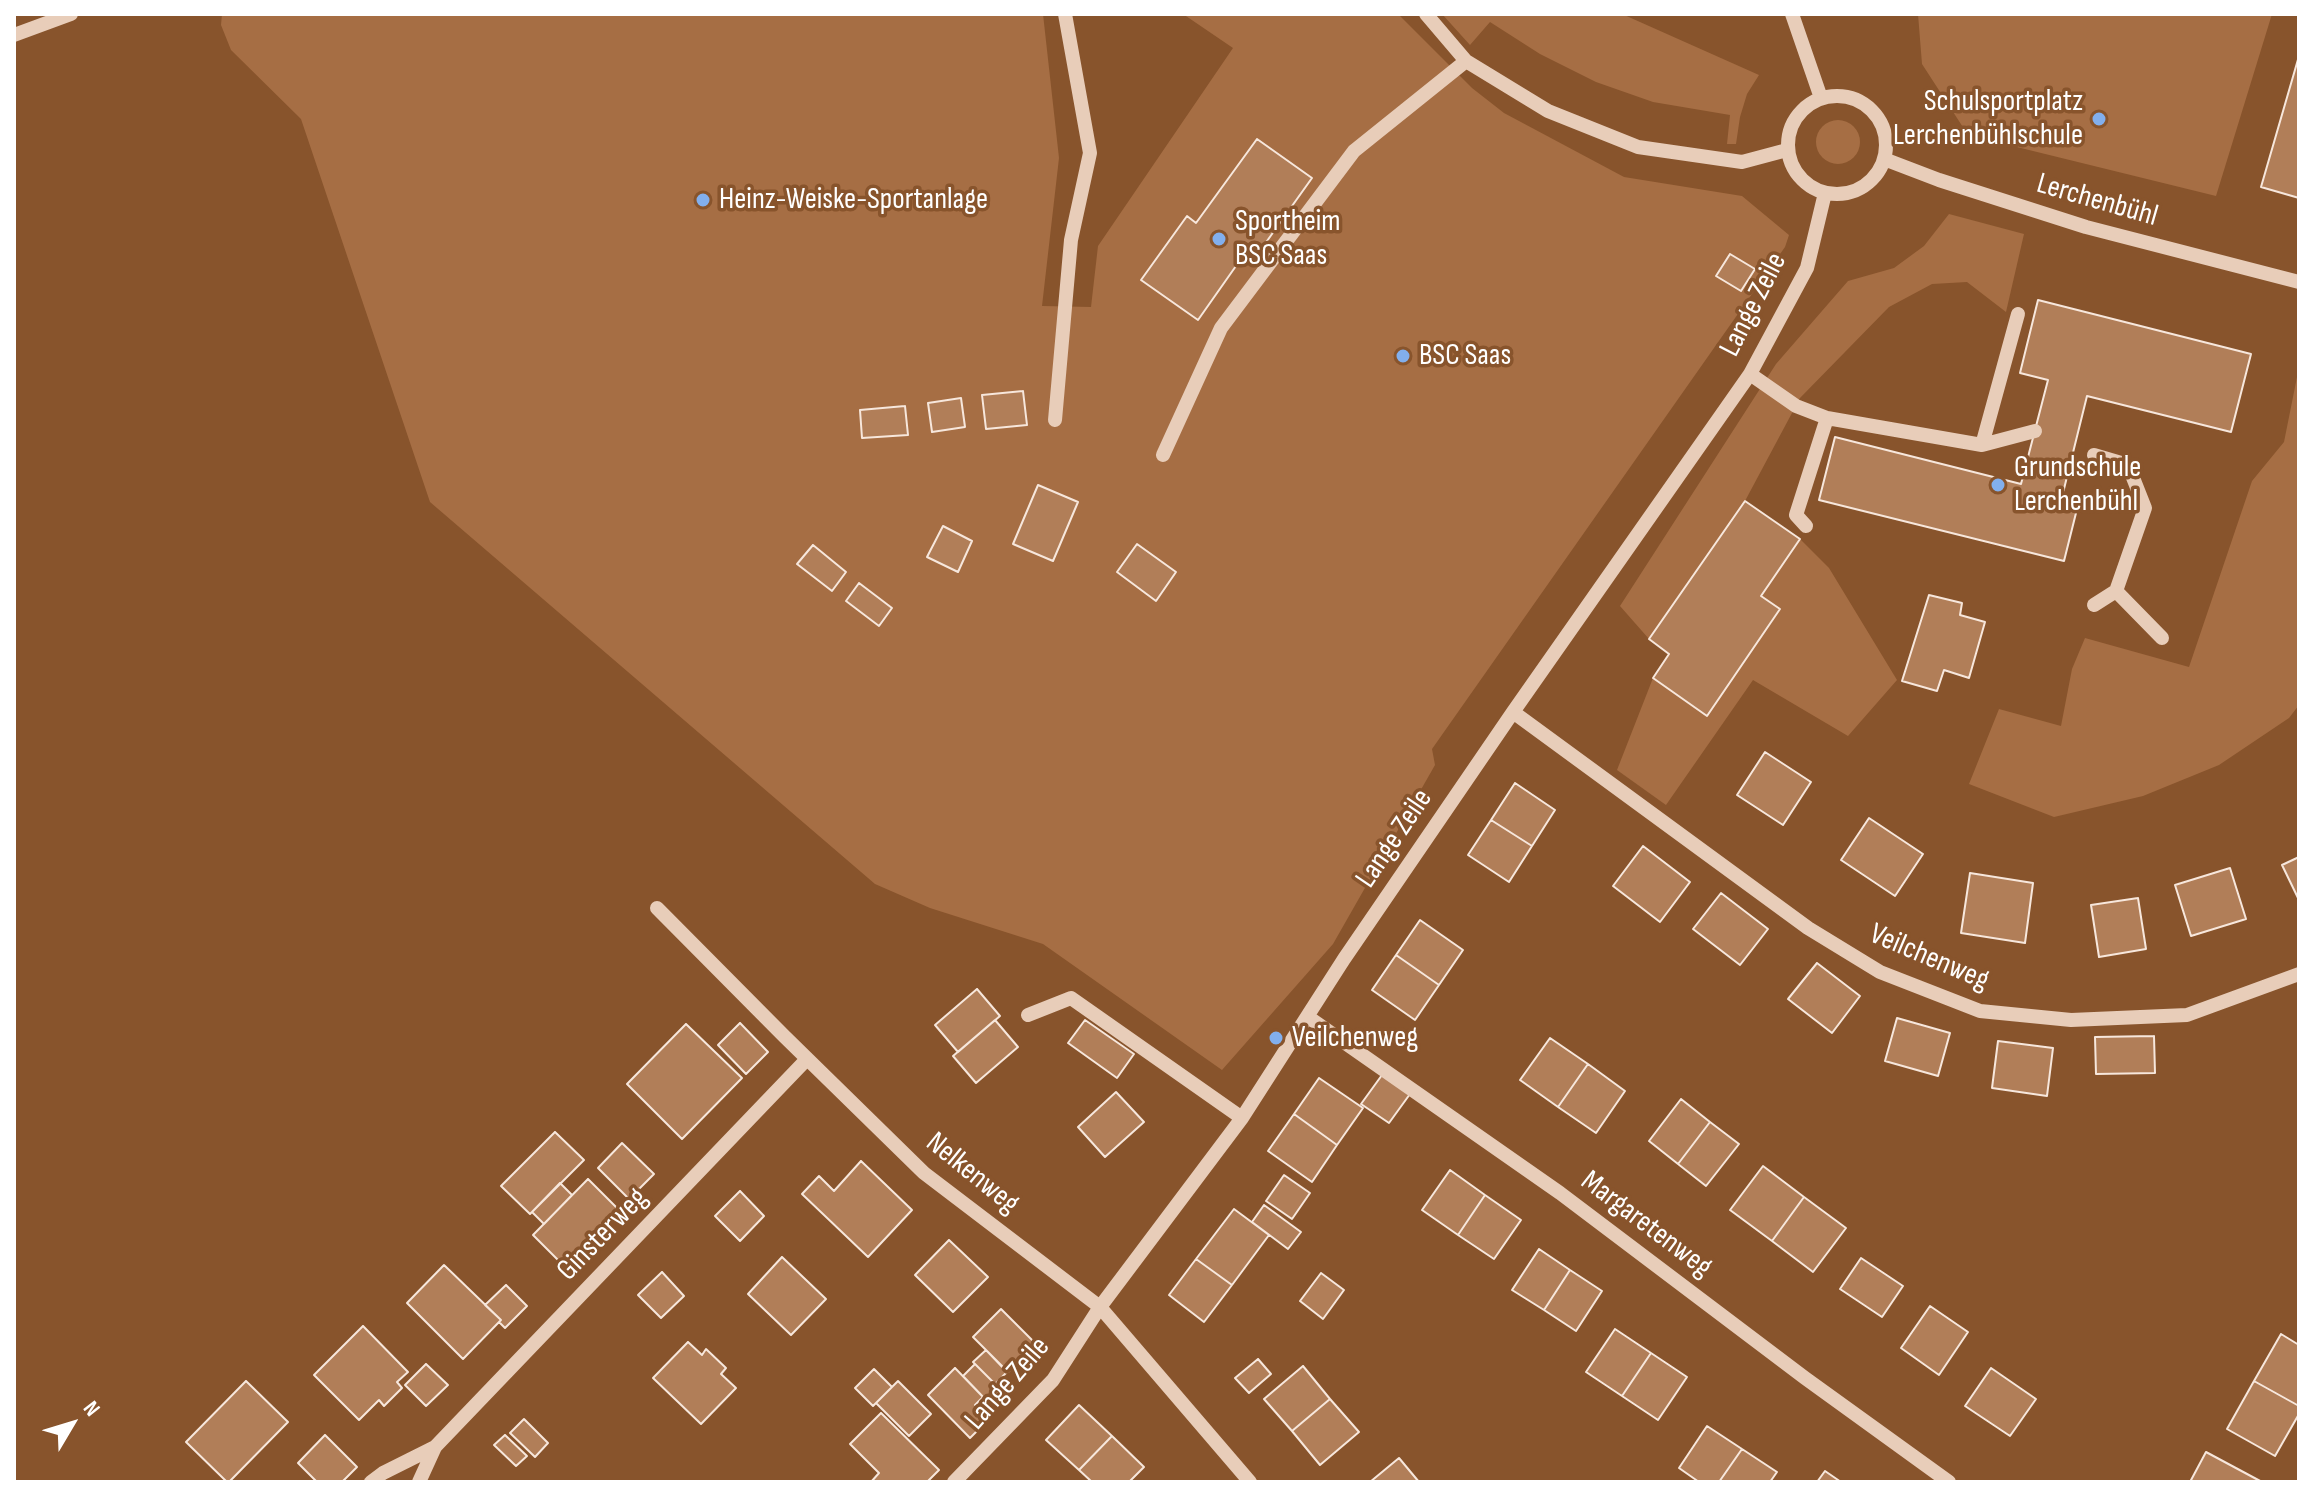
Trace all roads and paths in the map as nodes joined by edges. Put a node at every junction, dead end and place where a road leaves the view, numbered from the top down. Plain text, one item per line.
1 (71, 14) edge
2 (1065, 14) edge
3 (1426, 14) edge
4 (1792, 14) edge
5 (14, 35) edge
6 (1466, 61) junction
7 (1821, 98) junction
8 (1787, 150) junction
9 (1884, 159) junction
10 (1825, 193) junction
11 (2299, 282) edge
12 (2018, 314) dead end
13 (1750, 374) junction
14 (1827, 418) junction
15 (1055, 420) dead end
16 (2035, 431) dead end
17 (1982, 445) junction
18 (1163, 455) dead end
19 (2094, 455) dead end
20 (1806, 526) dead end
21 (2116, 591) junction
22 (2094, 605) dead end
23 (2162, 638) dead end
24 (1513, 712) junction
25 (657, 908) dead end
26 (2299, 974) edge
27 (1028, 1015) dead end
28 (1308, 1017) junction
29 (807, 1059) junction
30 (1242, 1118) junction
31 (1100, 1307) junction
32 (435, 1447) junction
33 (371, 1482) edge
34 (419, 1482) edge
35 (954, 1482) edge
36 (1250, 1482) edge
37 (1949, 1482) edge

1 - 5 street
2 - 15 street
3 - 6 street
4 - 7 street
6 - 8 street
6 - 18 street
7 - 8 street
7 - 9 street
8 - 10 street
9 - 10 street
9 - 11 street, Lerchenbühl
10 - 13 street, Lange Zeile
12 - 17 street
13 - 14 street
13 - 24 street, Lange Zeile
14 - 17 street
14 - 20 street
16 - 17 street
19 - 21 street
21 - 22 street
21 - 23 street
24 - 26 street, Veilchenweg
24 - 28 street, Lange Zeile
25 - 29 street, Nelkenweg
27 - 30 street
28 - 30 street, Lange Zeile
28 - 37 street, Margaretenweg
29 - 31 street, Nelkenweg
29 - 32 street, Ginsterweg
30 - 31 street, Lange Zeile
31 - 35 street, Lange Zeile
31 - 36 street, Nelkenweg
32 - 33 street, Ginsterweg
32 - 34 street, Ginsterweg

